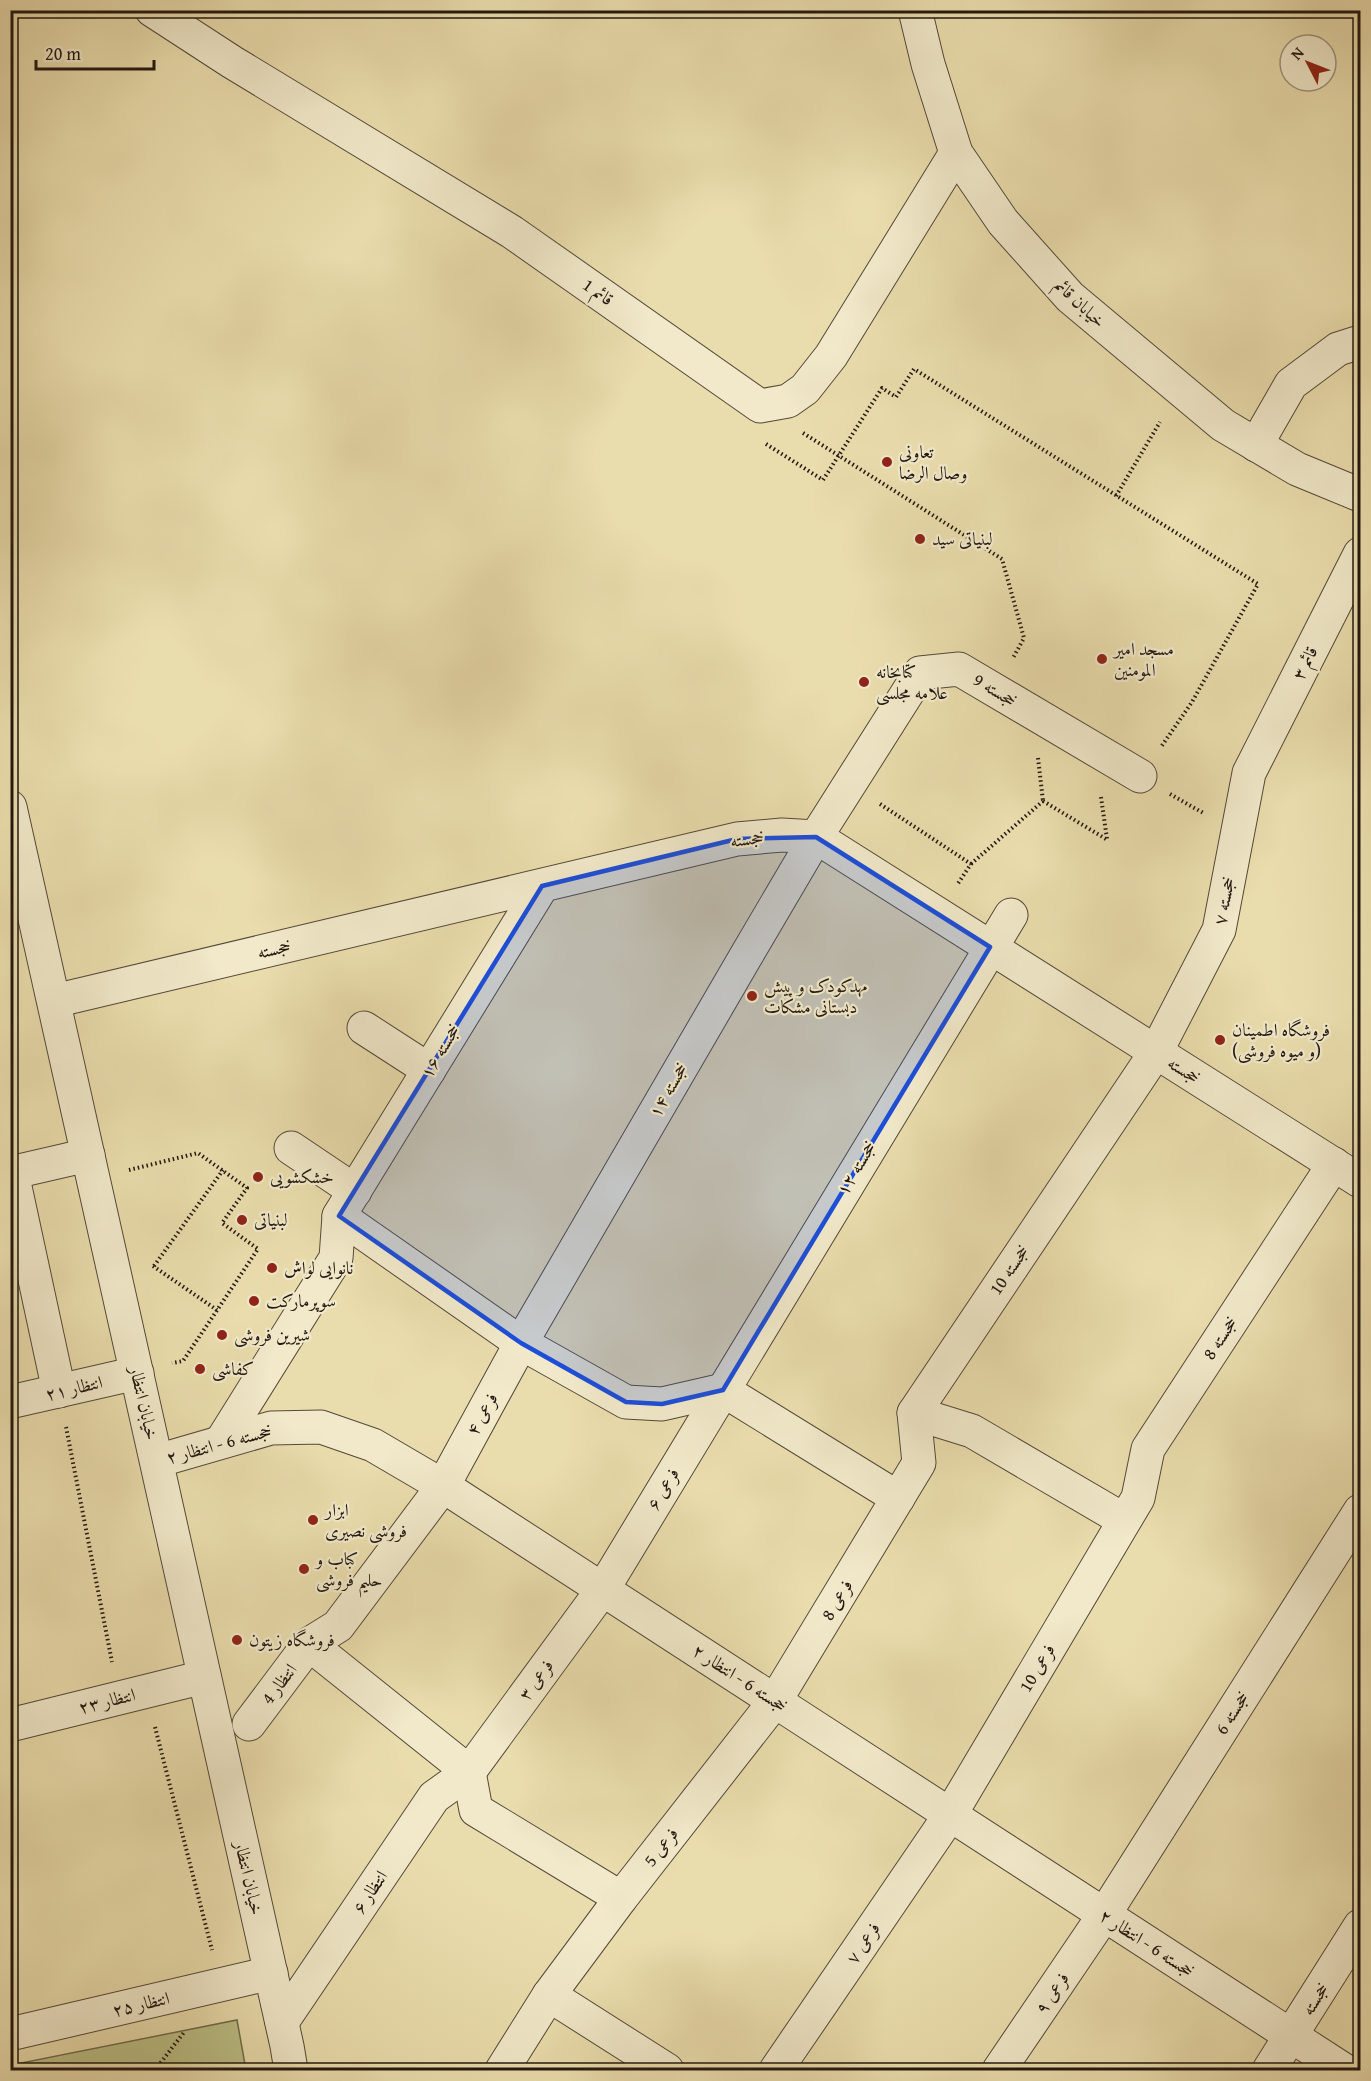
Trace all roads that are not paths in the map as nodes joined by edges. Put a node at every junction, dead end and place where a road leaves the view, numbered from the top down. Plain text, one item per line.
1 (152, 10) edge
2 (915, 10) edge
3 (956, 153) junction
4 (1360, 342) edge
5 (1256, 445) junction
6 (1360, 495) edge
7 (1360, 554) edge
8 (1249, 773) joint
9 (1140, 776) road end
10 (10, 807) edge
11 (816, 837) junction
12 (14, 843) edge
13 (542, 886) junction
14 (1011, 915) dead end
15 (990, 947) junction
16 (54, 1001) junction
17 (364, 1028) dead end
18 (1156, 1052) junction
19 (429, 1070) junction
20 (291, 1148) dead end
21 (91, 1167) junction
22 (1347, 1172) edge
23 (11, 1173) edge
24 (347, 1204) junction
25 (521, 1343) junction
26 (137, 1373) junction
27 (723, 1390) junction
28 (59, 1391) junction
29 (10, 1402) edge
30 (914, 1413) junction
31 (221, 1442) junction
32 (157, 1461) junction
33 (443, 1485) junction
34 (898, 1498) junction
35 (1360, 1511) edge
36 (1125, 1520) junction
37 (603, 1589) junction
38 (309, 1644) junction
39 (204, 1677) junction
40 (775, 1701) junction
41 (249, 1724) dead end
42 (10, 1725) edge
43 (469, 1772) junction
44 (950, 1815) junction
45 (621, 1898) junction
46 (1104, 1915) junction
47 (1360, 1926) edge
48 (271, 1973) junction
49 (549, 1995) junction
50 (282, 2022) junction
51 (10, 2034) edge
52 (1291, 2036) junction
53 (291, 2070) edge
54 (502, 2070) edge
55 (667, 2070) edge
56 (776, 2070) edge
57 (999, 2070) edge
58 (1269, 2070) edge
59 (1344, 2070) edge

1 - 3 street, قائم 1
2 - 3 street, خیابان قائم
3 - 5 street, خیابان قائم
4 - 5 street
5 - 6 street, خیابان قائم
7 - 8 street, قائم ۳
8 - 18 street, خجسته ۷
9 - 11 street, خجسته 9
10 - 12 street, خیابان انتظار
11 - 13 street, خجسته
11 - 15 street, خجسته
11 - 25 street, خجسته ۱۴
12 - 16 street, خیابان انتظار
13 - 16 street, خجسته
13 - 19 street, خجسته ۱۶
14 - 15 street, خجسته ۱۲
15 - 18 street, خجسته
15 - 27 street, خجسته ۱۲
16 - 21 street, خیابان انتظار
17 - 19 street
18 - 22 street, خجسته
18 - 30 street, خجسته 10
19 - 24 street, خجسته ۱۶
20 - 24 street
21 - 23 street
21 - 26 street, خیابان انتظار
22 - 36 street, خجسته 8
23 - 28 street
24 - 25 street
24 - 31 street
25 - 27 street
25 - 33 street, فرعی ۴
26 - 28 street, انتظار ۲۱
26 - 32 street, خیابان انتظار
27 - 34 street
27 - 37 street, فرعی ۶
28 - 29 street, انتظار ۲۱
30 - 34 street
30 - 36 street
31 - 32 street, خجسته 6 - انتظار ۲
31 - 33 street, خجسته 6 - انتظار ۲
32 - 39 street, خیابان انتظار
33 - 37 street, خجسته 6 - انتظار ۲
33 - 38 street, فرعی ۴
34 - 40 street, فرعی 8
35 - 46 street, خجسته 6
36 - 44 street, فرعی 10
37 - 40 street, خجسته 6 - انتظار ۲
37 - 43 street, فرعی ۳
38 - 41 street, انتظار 4
38 - 43 street
39 - 42 street, انتظار ۲۳
39 - 48 street, خیابان انتظار
40 - 44 street, خجسته 6 - انتظار ۲
40 - 45 street, فرعی 5
43 - 45 street
43 - 50 street, انتظار ۶
44 - 46 street, خجسته 6 - انتظار ۲
44 - 56 street, فرعی ۷
45 - 49 street, فرعی 5
46 - 52 street, خجسته 6 - انتظار ۲
46 - 57 street, فرعی ۹
47 - 52 street, خجسته
48 - 50 street, خیابان انتظار
48 - 51 street, انتظار ۲۵
49 - 54 street, فرعی 5
49 - 55 street
50 - 53 street, خیابان انتظار
52 - 58 street, خجسته
52 - 59 street, خجسته 6 - انتظار ۲

